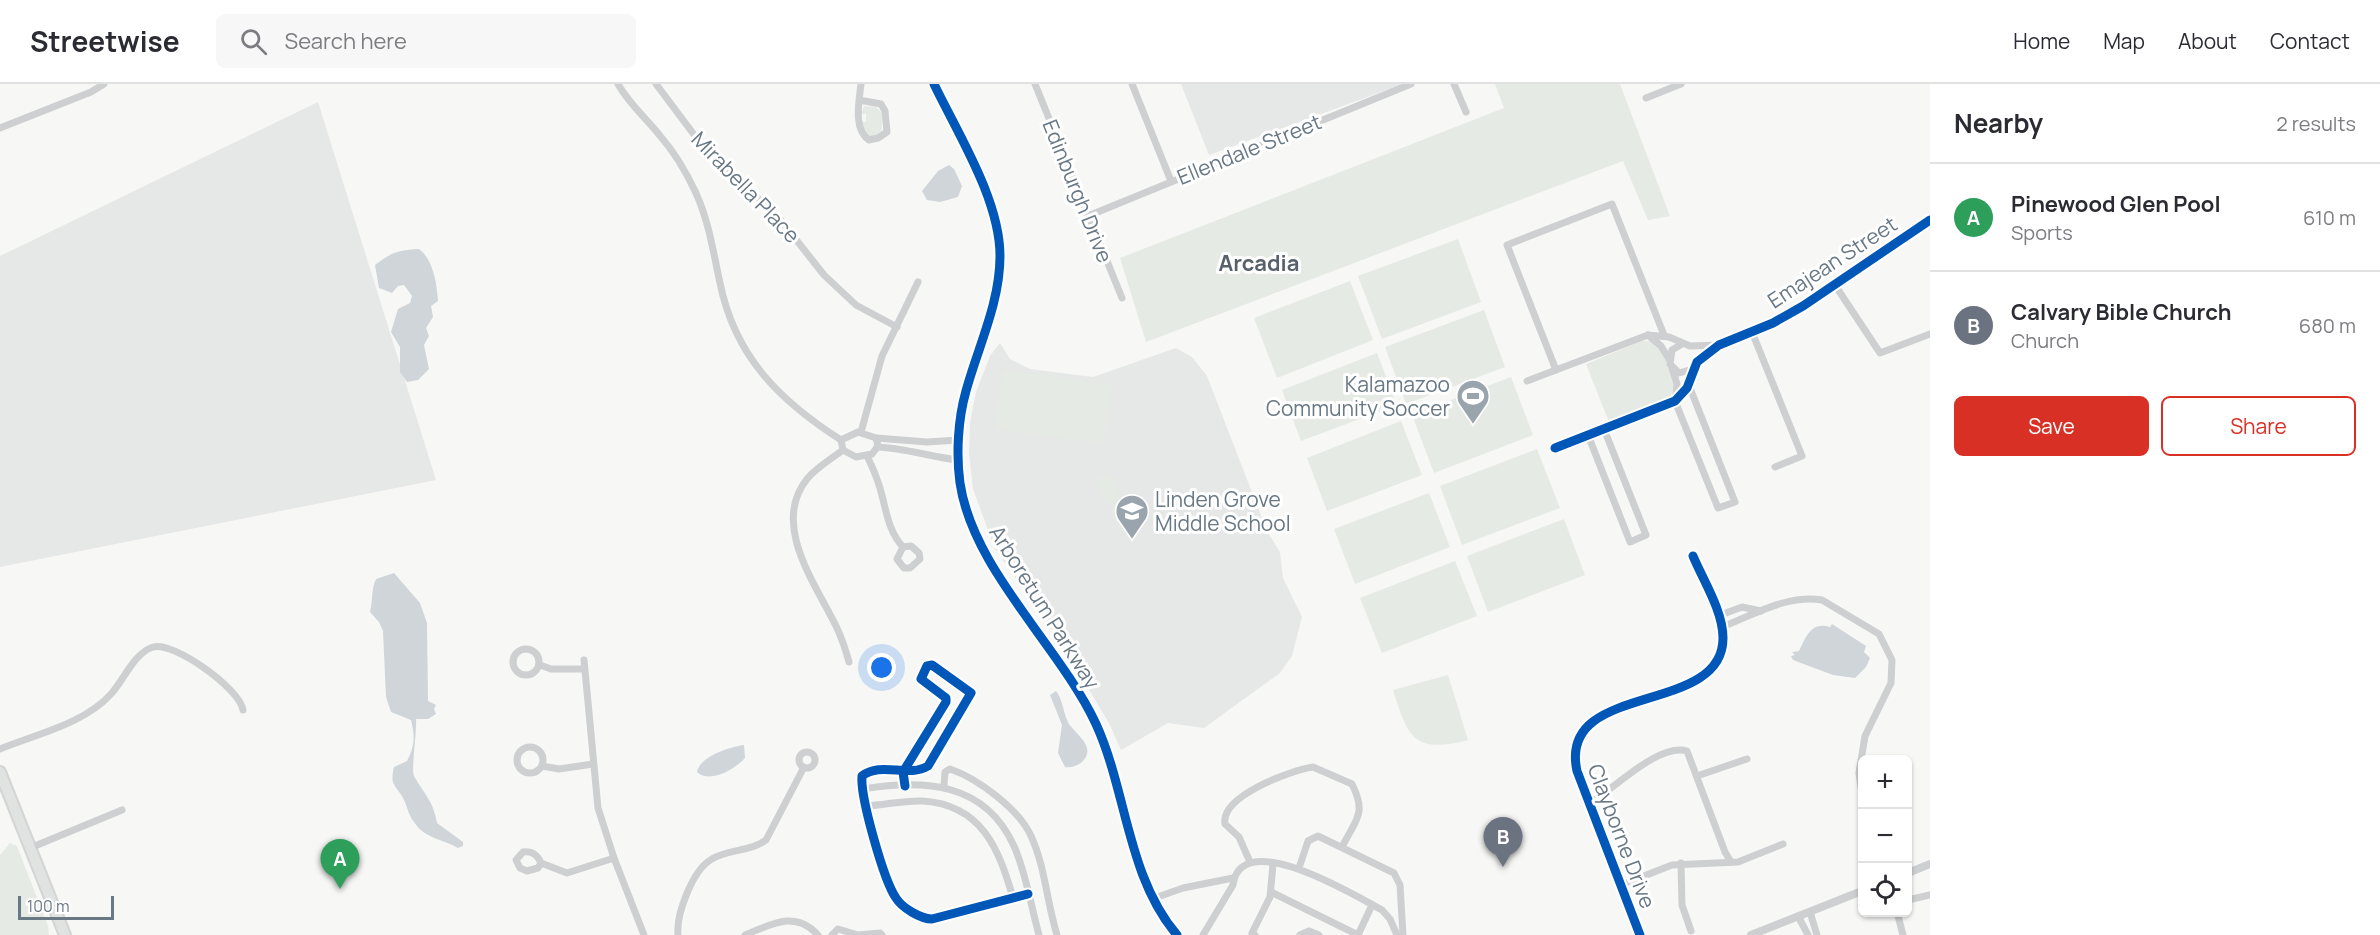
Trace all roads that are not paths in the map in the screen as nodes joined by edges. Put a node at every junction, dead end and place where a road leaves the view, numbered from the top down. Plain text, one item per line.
1 (104, 84) edge
2 (618, 84) edge
3 (656, 84) edge
4 (861, 84) edge
5 (934, 84) edge
6 (1035, 84) edge
7 (1132, 84) edge
8 (1411, 84) edge
9 (1454, 84) edge
10 (1681, 84) edge
11 (1646, 98) dead end
12 (859, 100) junction
13 (1466, 112) dead end
14 (0, 128) edge
15 (1171, 181) junction
16 (1088, 216) junction
17 (1930, 220) edge
18 (918, 282) dead end
19 (1834, 285) junction
20 (1122, 298) dead end
21 (897, 327) junction
22 (1752, 332) junction
23 (1930, 334) edge
24 (1648, 335) junction
25 (1664, 335) junction
26 (1686, 345) junction
27 (1719, 345) junction
28 (1669, 359) junction
29 (1695, 365) junction
30 (1671, 367) junction
31 (1556, 370) junction
32 (1527, 381) dead end
33 (1688, 383) junction
34 (1675, 401) junction
35 (1604, 429) junction
36 (861, 432) junction
37 (1588, 435) junction
38 (876, 438) junction
39 (841, 440) junction
40 (959, 440) junction
41 (877, 447) junction
42 (1555, 448) dead end
43 (843, 450) junction
44 (867, 456) junction
45 (958, 460) junction
46 (1775, 467) dead end
47 (903, 547) dead end
48 (1693, 556) dead end
49 (1761, 612) junction
50 (1718, 616) junction
51 (1722, 627) junction
52 (584, 660) dead end
53 (849, 662) dead end
54 (540, 665) dead end
55 (584, 669) junction
56 (243, 710) dead end
57 (0, 749) edge
58 (1862, 755) edge
59 (1747, 759) dead end
60 (593, 764) junction
61 (542, 766) dead end
62 (804, 767) dead end
63 (0, 772) edge
64 (903, 772) junction
65 (1696, 776) junction
66 (944, 785) junction
67 (905, 786) junction
68 (863, 789) junction
69 (1589, 804) junction
70 (867, 806) junction
71 (122, 810) dead end
72 (1783, 844) dead end
73 (1342, 847) junction
74 (30, 848) junction
75 (614, 858) junction
76 (541, 862) dead end
77 (1250, 862) junction
78 (1731, 862) junction
79 (1681, 863) junction
80 (1273, 864) junction
81 (1930, 864) edge
82 (1299, 868) junction
83 (1912, 871) edge
84 (1233, 878) junction
85 (1621, 885) junction
86 (1271, 892) junction
87 (1858, 893) edge
88 (1028, 894) junction
89 (1930, 895) edge
90 (1013, 898) junction
91 (1152, 898) junction
92 (1912, 899) edge
93 (1372, 905) junction
94 (1810, 912) junction
95 (1798, 916) junction
96 (1898, 917) edge
97 (1691, 931) dead end
98 (64, 935) edge
99 (644, 935) edge
100 (678, 935) edge
101 (746, 935) edge
102 (818, 935) edge
103 (832, 935) edge
104 (882, 935) edge
105 (1039, 935) edge
106 (1057, 935) edge
107 (1177, 935) edge
108 (1203, 935) edge
109 (1255, 935) edge
110 (1300, 935) edge
111 (1319, 935) edge
112 (1358, 935) edge
113 (1397, 935) edge
114 (1403, 935) edge
115 (1640, 935) edge
116 (1751, 935) edge
117 (1808, 935) edge
118 (1817, 935) edge
119 (1903, 935) edge

1 - 14 street
2 - 39 street
3 - 21 street, Mirabella Place
4 - 12 street
5 - 40 street, Arboretum Parkway
6 - 16 street, Edinburgh Drive
7 - 15 street
8 - 15 street, Ellendale Street
9 - 13 street
10 - 11 street
12 - 12 street
15 - 16 street, Ellendale Street
16 - 20 street, Edinburgh Drive
17 - 19 street, Emajean Street
18 - 21 street
19 - 22 street, Emajean Street
19 - 23 street
21 - 36 street
22 - 27 street, Emajean Street
22 - 46 street
24 - 25 street
24 - 28 street
24 - 31 street
25 - 26 street
25 - 31 street
26 - 27 street
26 - 28 street
26 - 29 street
27 - 29 street
28 - 30 street
29 - 30 street
29 - 33 street
30 - 34 street
31 - 32 street
33 - 34 street
33 - 34 street
34 - 35 street
35 - 37 street
35 - 37 street
36 - 38 street
36 - 39 street
37 - 42 street
38 - 40 street
38 - 41 street
39 - 43 street
40 - 45 street, Arboretum Parkway
41 - 44 street
41 - 45 street
43 - 44 street
43 - 53 street
44 - 47 street
45 - 91 street, Arboretum Parkway
48 - 50 street, Clayborne Drive
49 - 50 street
49 - 51 street
49 - 58 street
50 - 51 street, Clayborne Drive
51 - 69 street, Clayborne Drive
52 - 55 street
54 - 55 street
55 - 60 street
56 - 57 street
59 - 65 street
60 - 61 street
60 - 75 street
62 - 100 street
63 - 74 main road
64 - 64 street
64 - 67 street
64 - 68 street
65 - 69 street
65 - 78 street
66 - 67 street
66 - 88 street
66 - 106 street
67 - 68 street
68 - 70 street
69 - 85 street, Clayborne Drive
70 - 90 street
70 - 90 street
71 - 74 street
72 - 78 street
73 - 77 street
73 - 82 street
73 - 114 street
74 - 98 main road
75 - 76 street
75 - 99 street
77 - 80 street
77 - 84 street
78 - 79 street
79 - 85 street
79 - 97 street
80 - 82 street
80 - 86 street
81 - 83 street
82 - 93 street
84 - 91 street
84 - 108 street
85 - 115 street, Clayborne Drive
86 - 109 street
86 - 112 street
87 - 94 street
88 - 90 street
88 - 105 street
89 - 92 street
91 - 107 street, Arboretum Parkway
93 - 112 street
93 - 113 street
94 - 95 street
94 - 118 street
95 - 116 street
95 - 117 street
96 - 119 street
101 - 102 street
103 - 104 street
110 - 111 street

